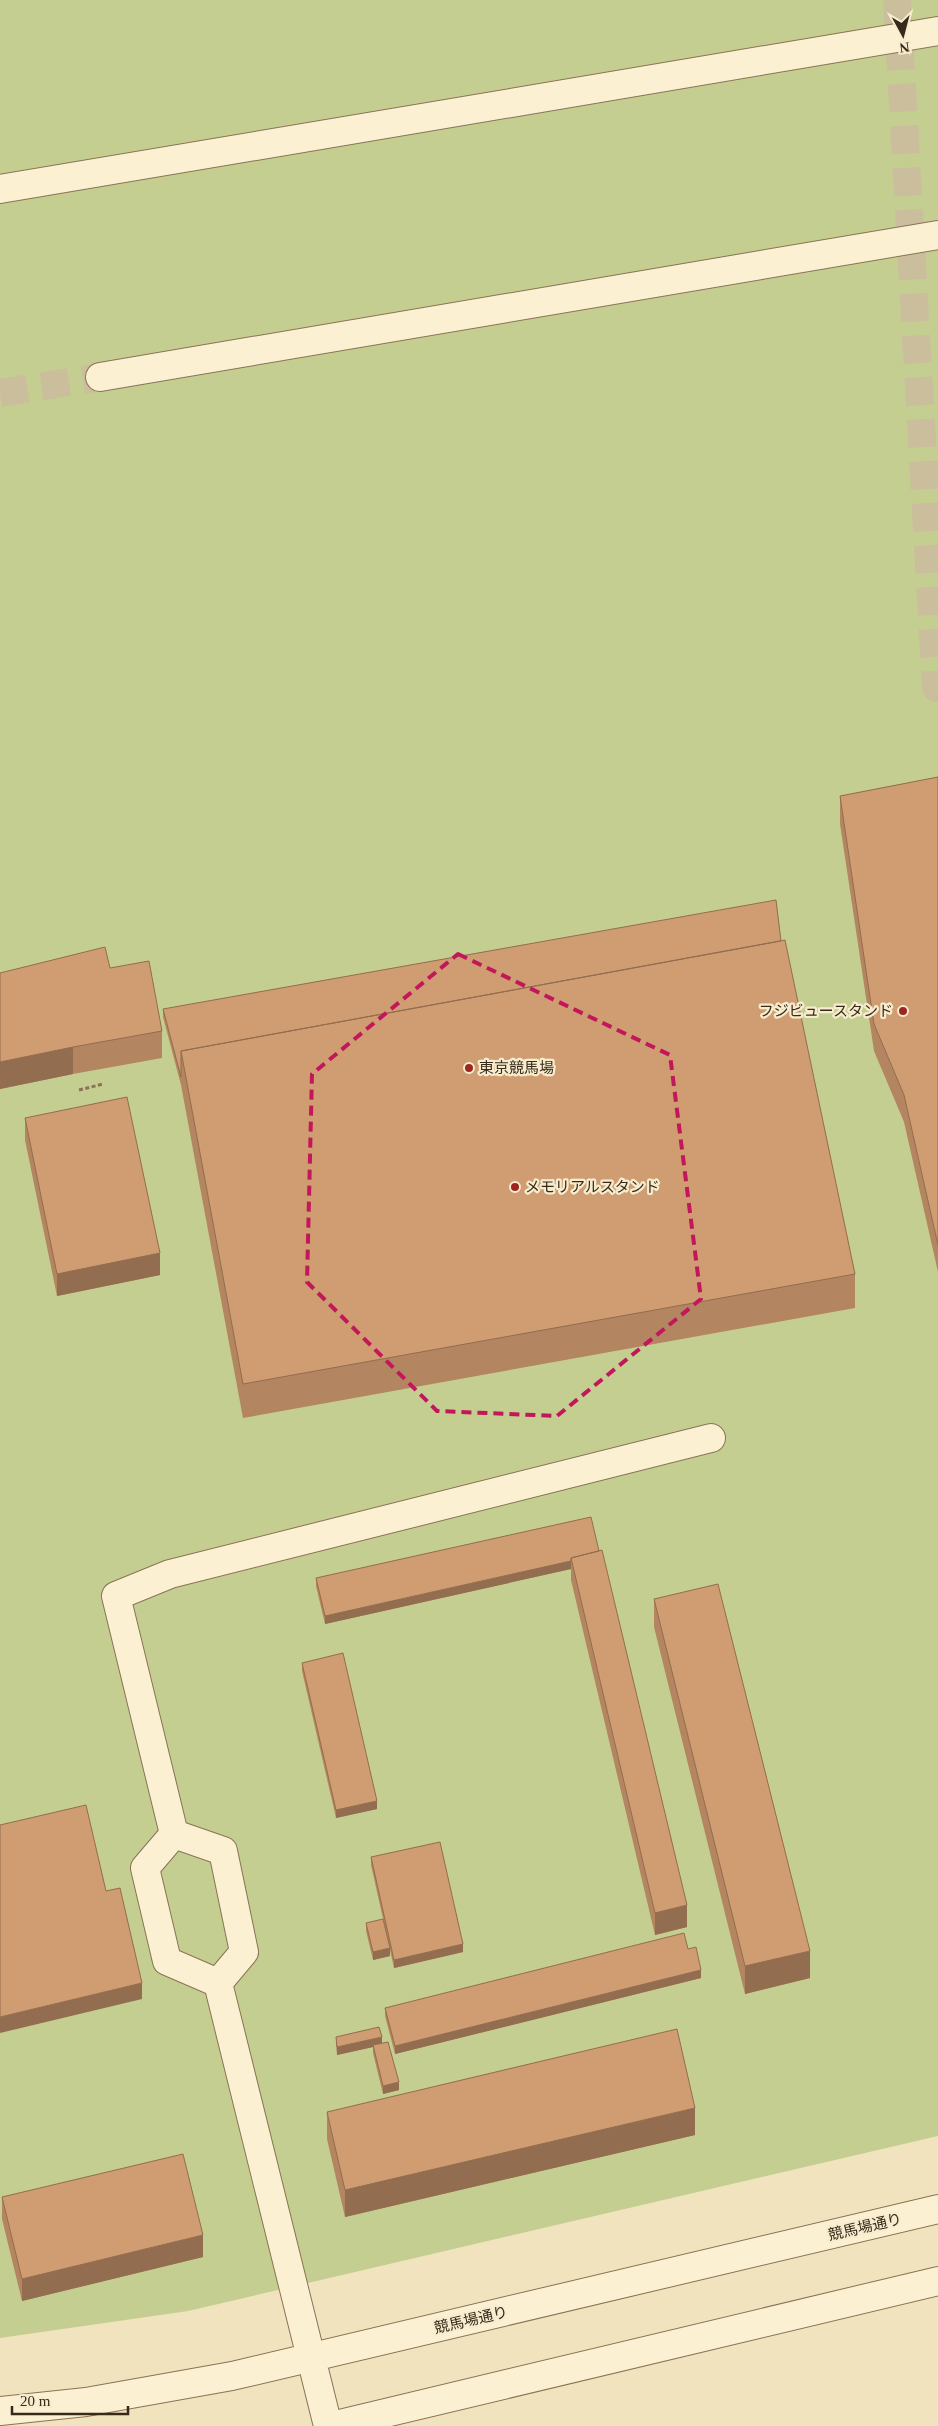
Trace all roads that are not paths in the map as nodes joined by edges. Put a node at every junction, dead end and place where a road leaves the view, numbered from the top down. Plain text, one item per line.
1 (938, 31) edge
2 (0, 189) edge
3 (938, 235) edge
4 (100, 377) tunnel mouth
5 (711, 1438) dead end
6 (174, 1834) junction
7 (218, 1983) junction
8 (938, 2209) edge
9 (938, 2281) edge
10 (311, 2358) junction
11 (0, 2411) edge
12 (330, 2426) edge

1 - 2 street
3 - 4 street
5 - 6 street
6 - 7 street
6 - 7 street
7 - 10 street
8 - 10 street, 競馬場通り
9 - 12 street
10 - 11 street, 競馬場通り
10 - 12 street

